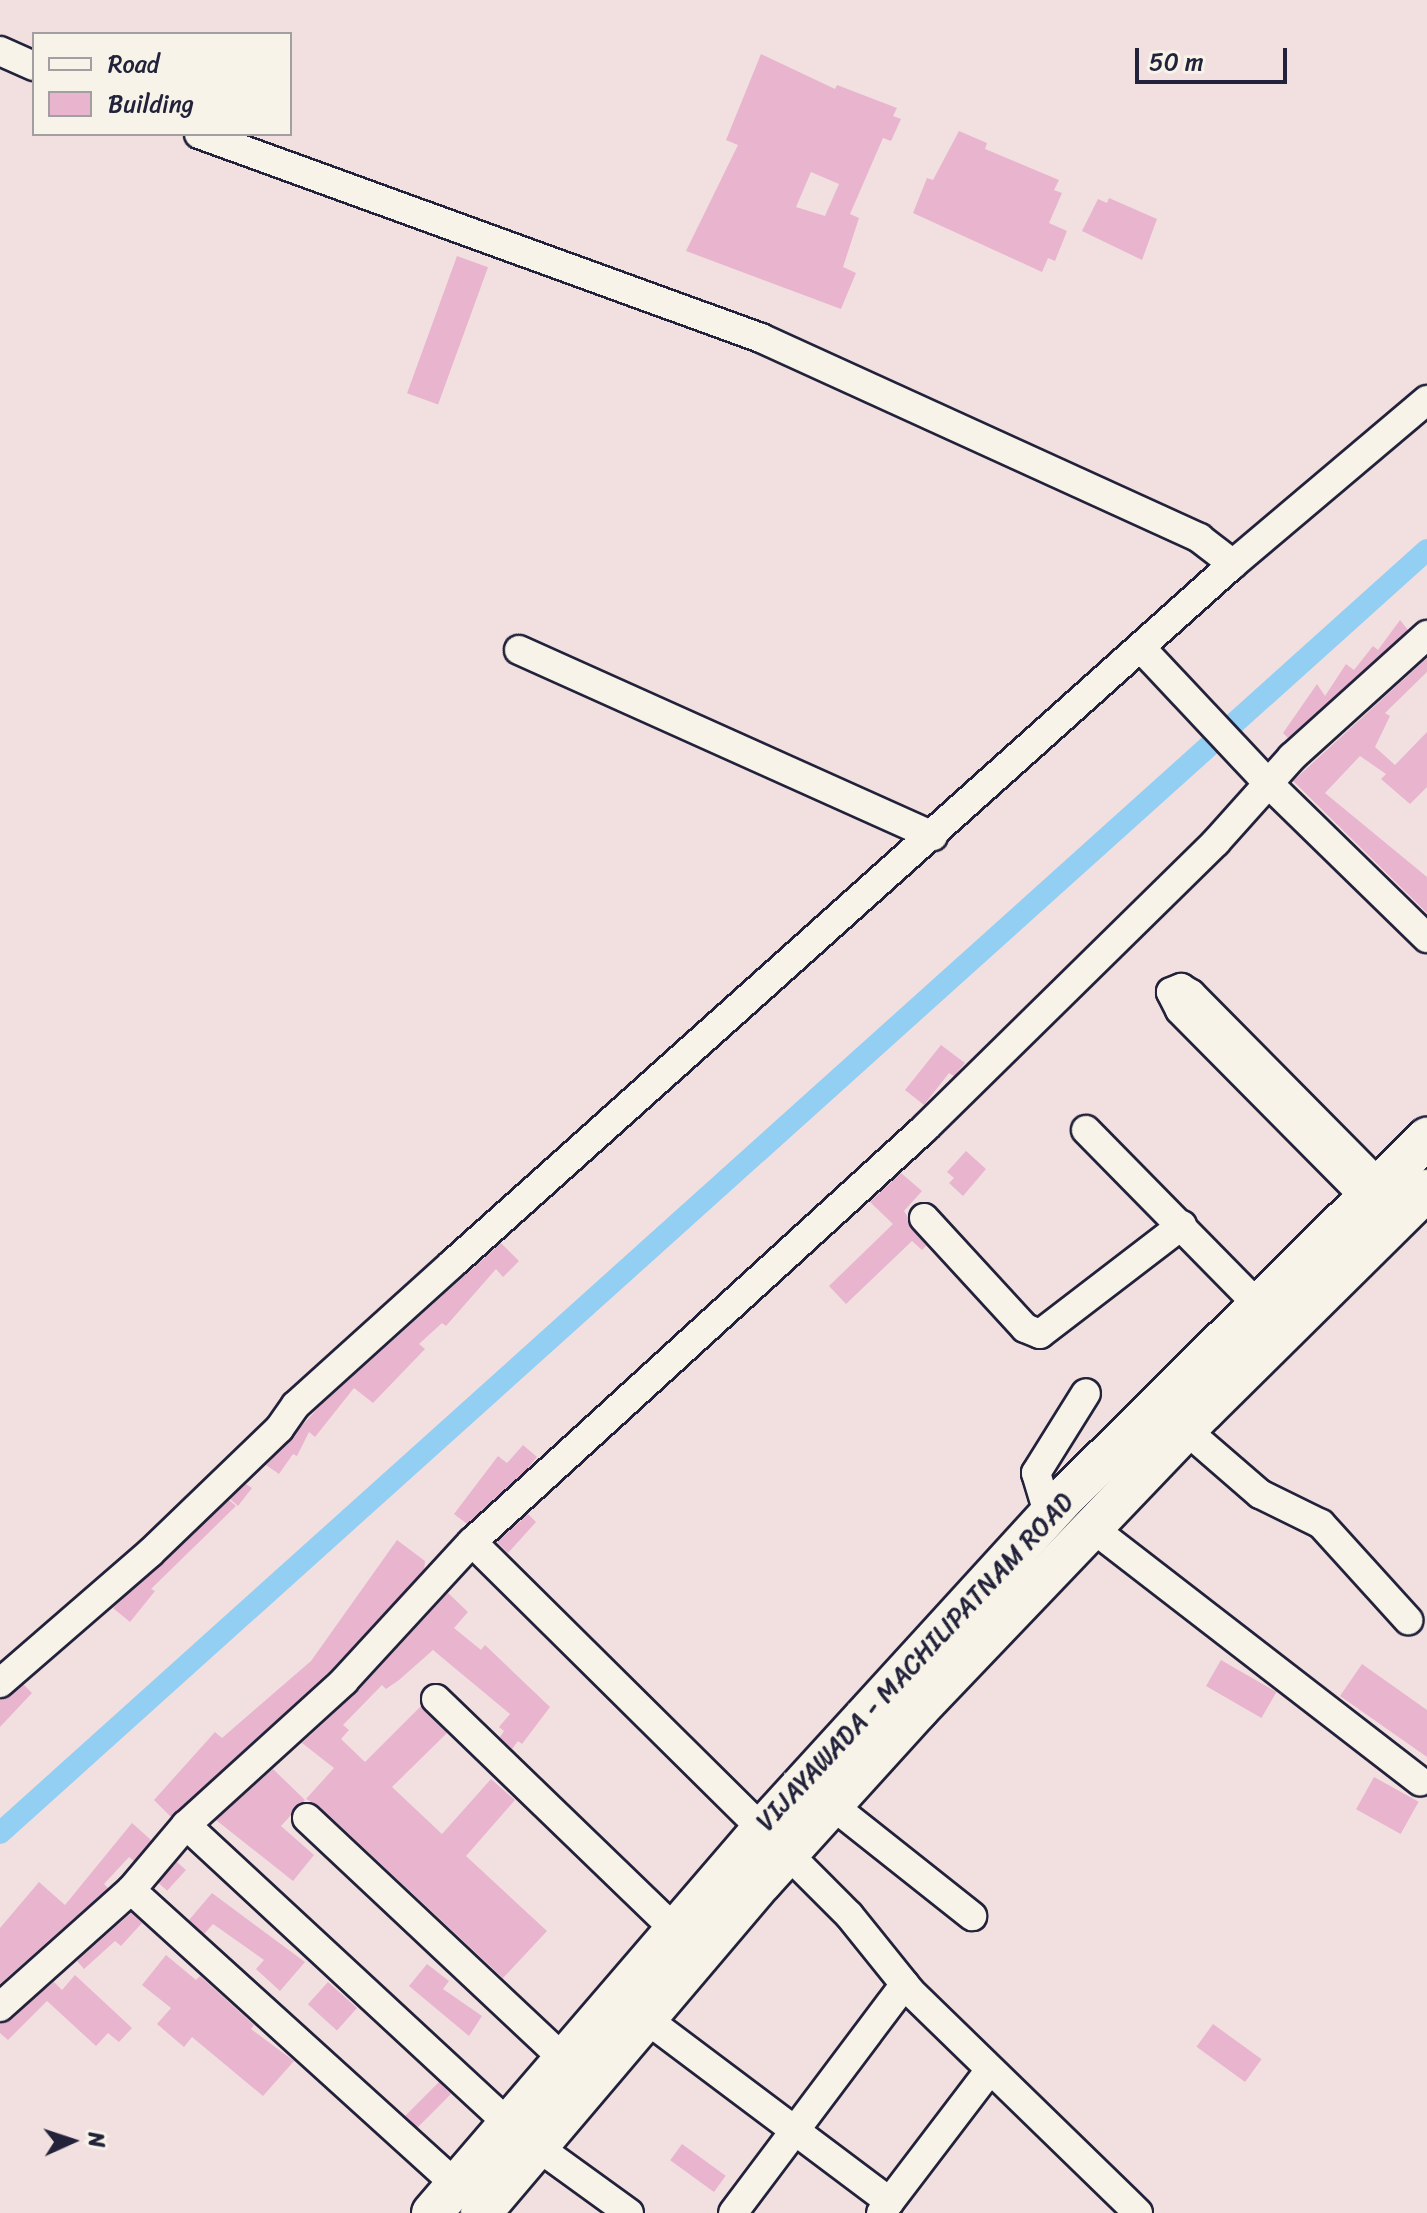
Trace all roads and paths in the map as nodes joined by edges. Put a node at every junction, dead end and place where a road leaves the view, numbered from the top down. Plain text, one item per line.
1 (0, 51) edge
2 (32, 65) edge
3 (205, 136) edge
4 (1427, 400) edge
5 (1233, 564) junction
6 (1427, 635) edge
7 (519, 650) dead end
8 (1152, 659) junction
9 (1265, 779) junction
10 (933, 836) junction
11 (1427, 938) edge
12 (1086, 1130) dead end
13 (1427, 1138) edge
14 (1372, 1190) junction
15 (1427, 1190) edge
16 (924, 1218) dead end
17 (1182, 1225) junction
18 (1256, 1303) junction
19 (1086, 1393) dead end
20 (1186, 1430) junction
21 (1049, 1516) junction
22 (1091, 1527) junction
23 (472, 1542) junction
24 (1408, 1620) dead end
25 (0, 1683) edge
26 (436, 1699) dead end
27 (1420, 1781) dead end
28 (832, 1805) junction
29 (307, 1818) dead end
30 (186, 1825) junction
31 (775, 1841) junction
32 (131, 1890) junction
33 (972, 1916) dead end
34 (674, 1929) junction
35 (905, 1984) junction
36 (0, 2007) edge
37 (645, 2018) junction
38 (563, 2058) junction
39 (990, 2070) junction
40 (796, 2133) junction
41 (521, 2134) junction
42 (443, 2198) edge
43 (885, 2207) edge
44 (481, 2213) edge
45 (629, 2213) edge
46 (733, 2213) edge
47 (1138, 2213) edge

1 - 2 street
3 - 5 street
4 - 5 street
5 - 8 street
6 - 9 street
7 - 10 street
8 - 9 street
8 - 10 street
9 - 11 street
9 - 23 street
10 - 25 street
12 - 17 street
13 - 14 highway, VIJAYAWADA - MACHILIPATNAM ROAD
14 - 14 street
14 - 18 highway, VIJAYAWADA - MACHILIPATNAM ROAD
15 - 20 highway, VIJAYAWADA - MACHILIPATNAM ROAD
16 - 17 street
17 - 18 street
18 - 21 highway, VIJAYAWADA - MACHILIPATNAM ROAD
19 - 21 street
20 - 22 highway, VIJAYAWADA - MACHILIPATNAM ROAD
20 - 24 street
21 - 31 highway, VIJAYAWADA - MACHILIPATNAM ROAD
22 - 27 street
22 - 28 highway, VIJAYAWADA - MACHILIPATNAM ROAD
23 - 30 street
23 - 31 street
26 - 34 street
28 - 31 highway, VIJAYAWADA - MACHILIPATNAM ROAD
28 - 33 street
29 - 38 street
30 - 32 street
30 - 41 street
31 - 34 highway, VIJAYAWADA - MACHILIPATNAM ROAD
31 - 35 street
31 - 37 highway, VIJAYAWADA - MACHILIPATNAM ROAD
32 - 36 street
32 - 42 street
34 - 38 highway, VIJAYAWADA - MACHILIPATNAM ROAD
35 - 39 street
35 - 40 street
37 - 40 street
37 - 41 highway, VIJAYAWADA - MACHILIPATNAM ROAD
38 - 41 highway, VIJAYAWADA - MACHILIPATNAM ROAD
39 - 43 street
39 - 47 street
40 - 43 street
40 - 46 street
41 - 42 highway, VIJAYAWADA - MACHILIPATNAM ROAD
41 - 44 highway, VIJAYAWADA - MACHILIPATNAM ROAD
41 - 45 street

